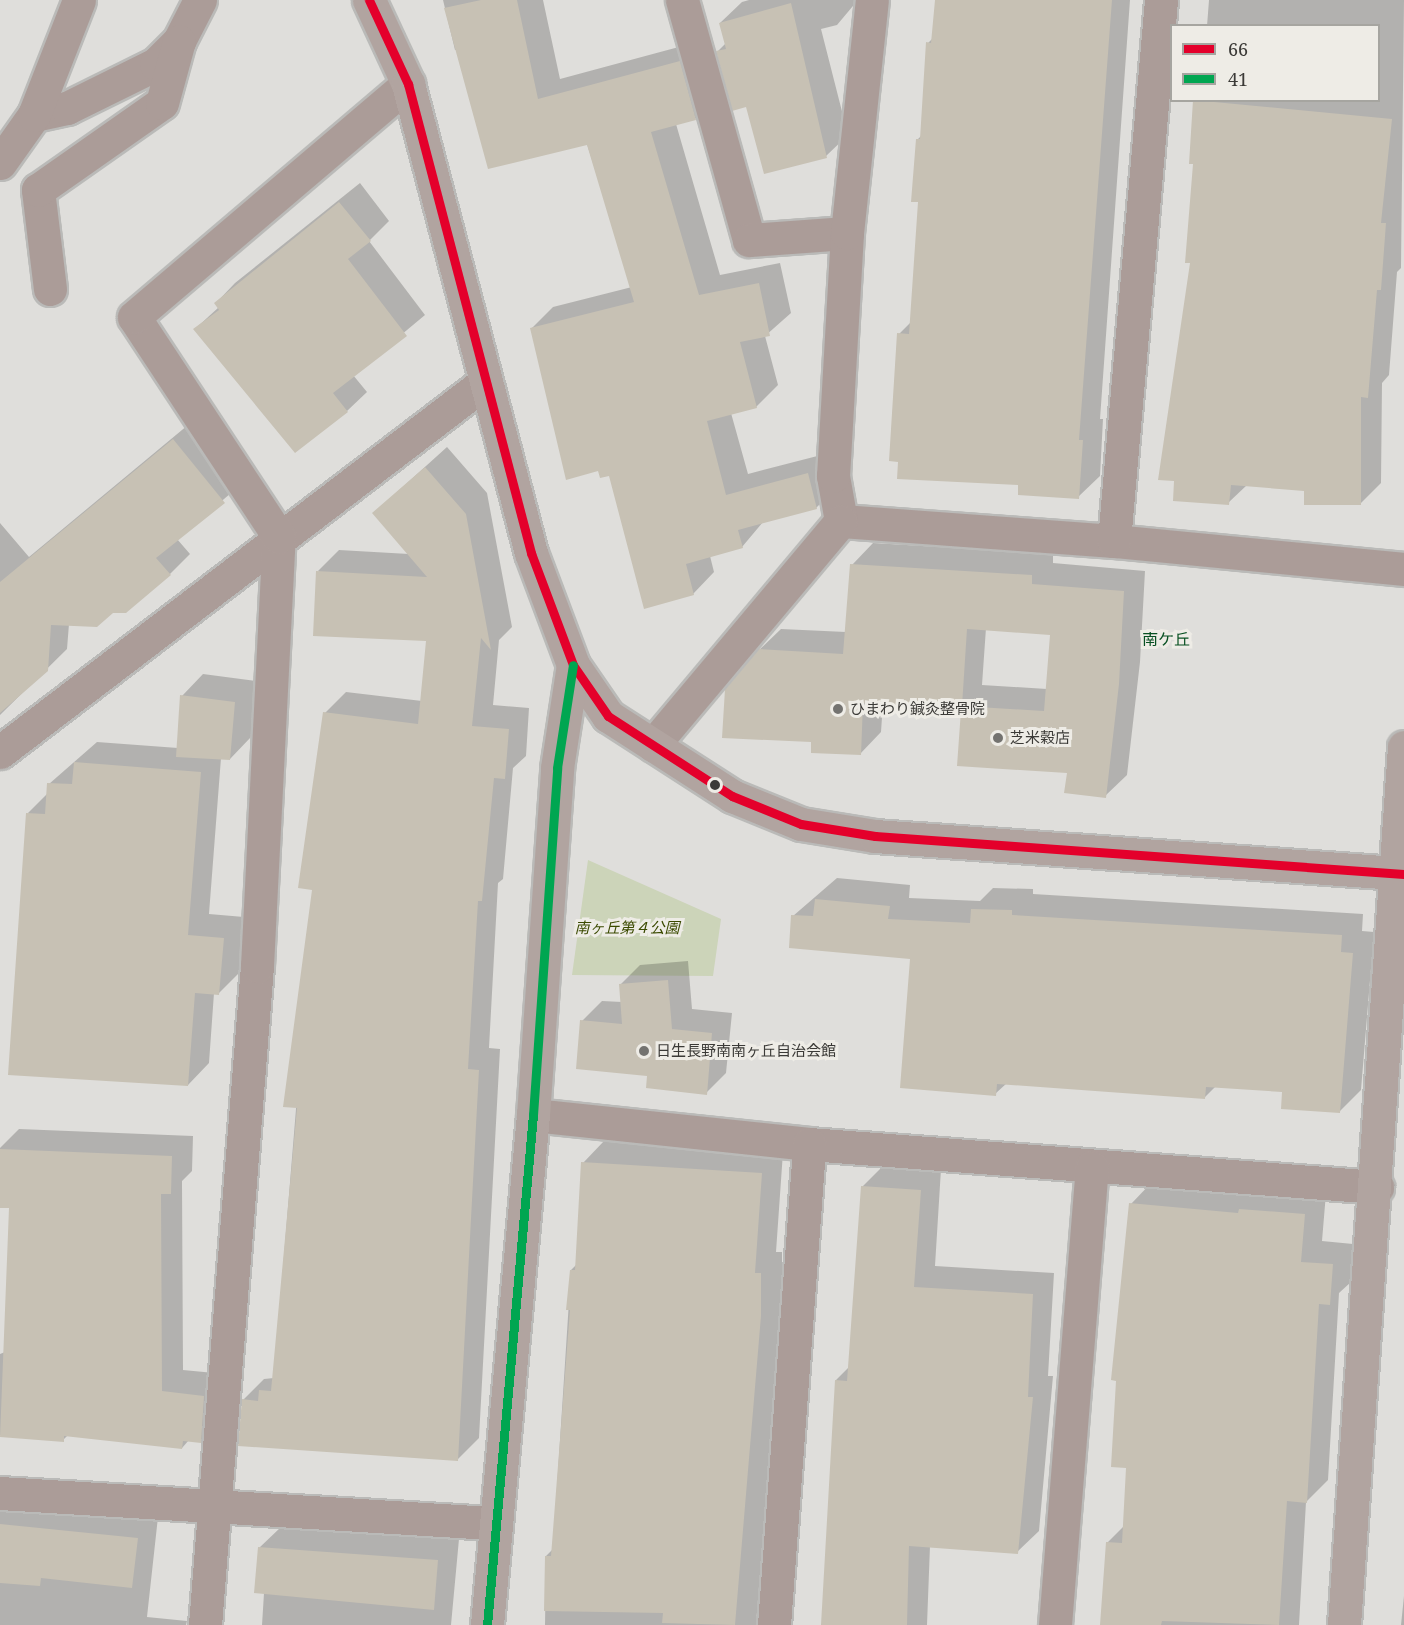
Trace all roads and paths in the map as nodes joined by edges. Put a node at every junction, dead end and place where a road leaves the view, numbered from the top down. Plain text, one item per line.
1 (79, 0) edge
2 (200, 0) edge
3 (369, 0) edge
4 (682, 0) edge
5 (872, 0) edge
6 (1161, 0) edge
7 (179, 41) junction
8 (408, 84) junction
9 (34, 115) junction
10 (0, 163) edge
11 (847, 233) junction
12 (50, 290) dead end
13 (484, 383) junction
14 (842, 520) junction
15 (279, 537) junction
16 (1114, 541) junction
17 (1404, 569) edge
18 (573, 665) junction
19 (653, 745) junction
20 (1404, 747) edge
21 (0, 752) edge
22 (1400, 873) edge
23 (533, 1115) junction
24 (809, 1144) junction
25 (1092, 1167) junction
26 (1377, 1187) junction
27 (0, 1493) edge
28 (214, 1506) junction
29 (494, 1523) junction
30 (205, 1625) edge
31 (487, 1625) edge
32 (774, 1625) edge
33 (1055, 1625) edge
34 (1344, 1625) edge

1 - 9 street
2 - 7 street
3 - 8 street
4 - 11 street
5 - 11 street
6 - 16 street
7 - 9 street
7 - 12 street
8 - 13 street
8 - 15 street
9 - 10 street
11 - 14 street
13 - 15 street
13 - 18 street
14 - 16 street
14 - 19 street
15 - 21 street
15 - 28 street
16 - 17 street
18 - 19 street
18 - 23 street
19 - 22 street
20 - 22 street
22 - 26 street
23 - 24 street
23 - 29 street
24 - 25 street
24 - 32 street
25 - 26 street
25 - 33 street
26 - 34 street
27 - 28 street
28 - 29 street
28 - 30 street
29 - 31 street

